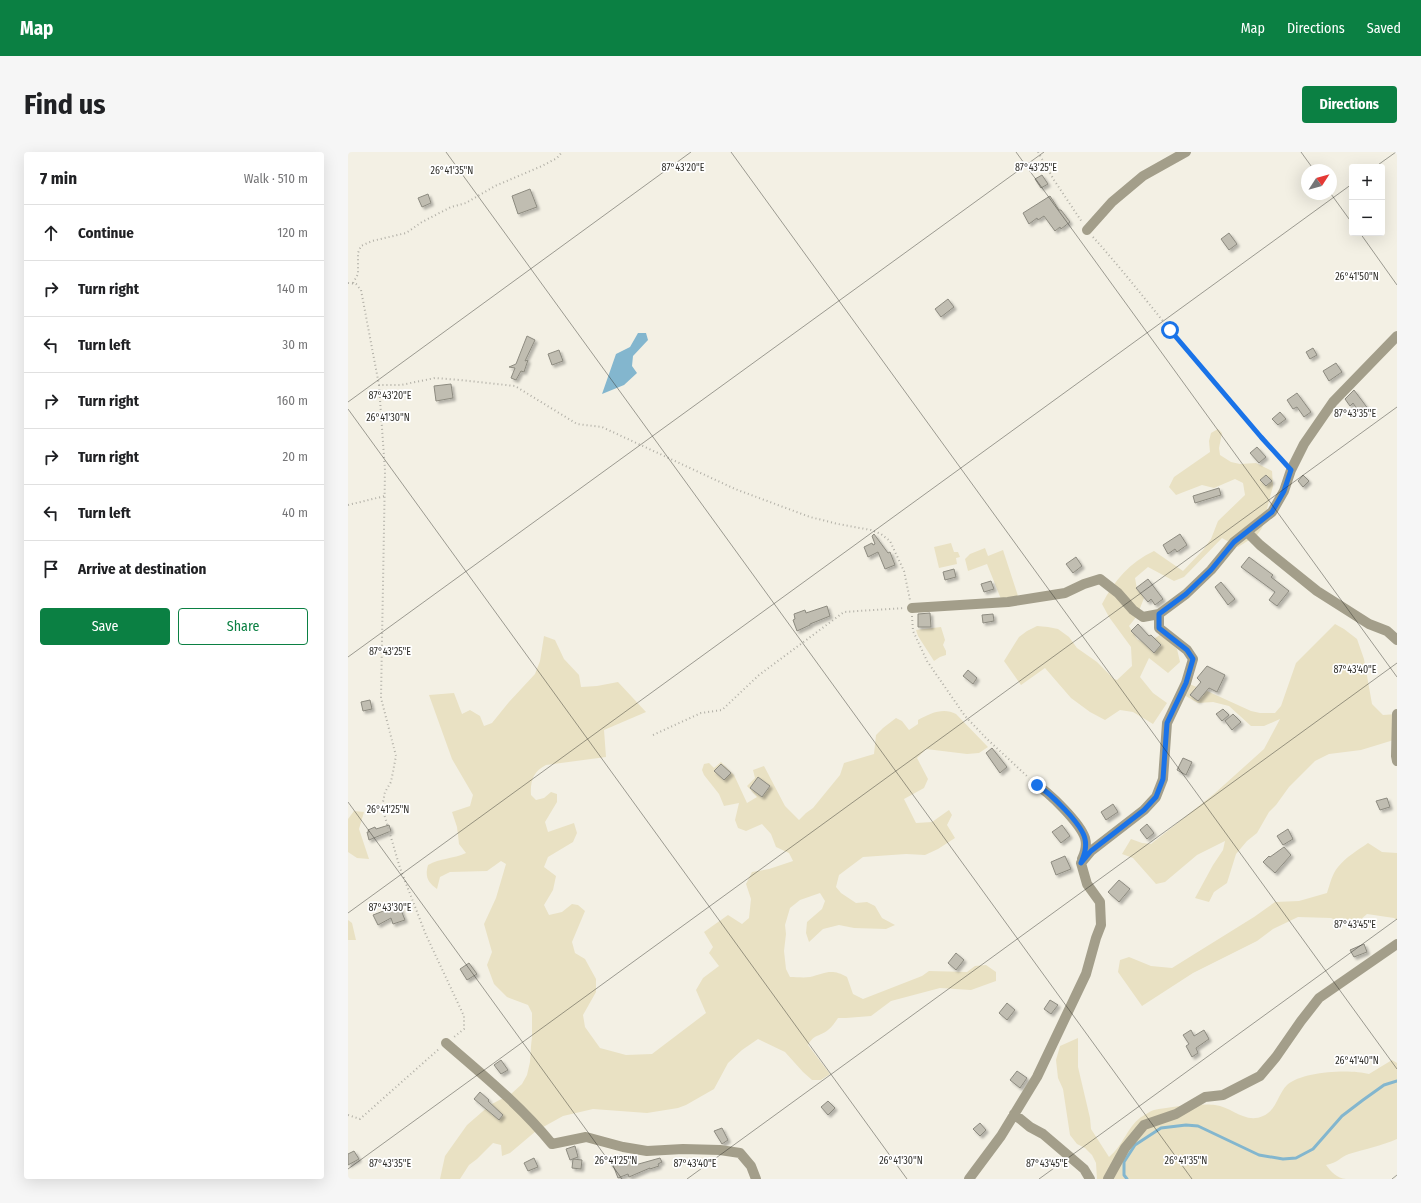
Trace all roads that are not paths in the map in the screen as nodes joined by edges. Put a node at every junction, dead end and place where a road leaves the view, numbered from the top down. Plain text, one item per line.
1 (1186, 152) edge
2 (1087, 230) road end
3 (1397, 336) edge
4 (1247, 532) junction
5 (912, 608) road end
6 (1159, 614) junction
7 (1397, 640) edge
8 (1397, 714) edge
9 (1397, 761) edge
10 (1036, 784) road end
11 (1081, 863) junction
12 (1397, 944) edge
13 (446, 1043) road end
14 (1014, 1114) junction
15 (756, 1179) edge
16 (969, 1179) edge
17 (1090, 1179) edge
18 (1108, 1179) edge

1 - 2 street
3 - 4 street
4 - 6 street
4 - 7 street
5 - 6 street
6 - 11 street
8 - 9 street
10 - 11 street
11 - 14 street
12 - 18 street
13 - 15 street
14 - 16 street
14 - 17 street

